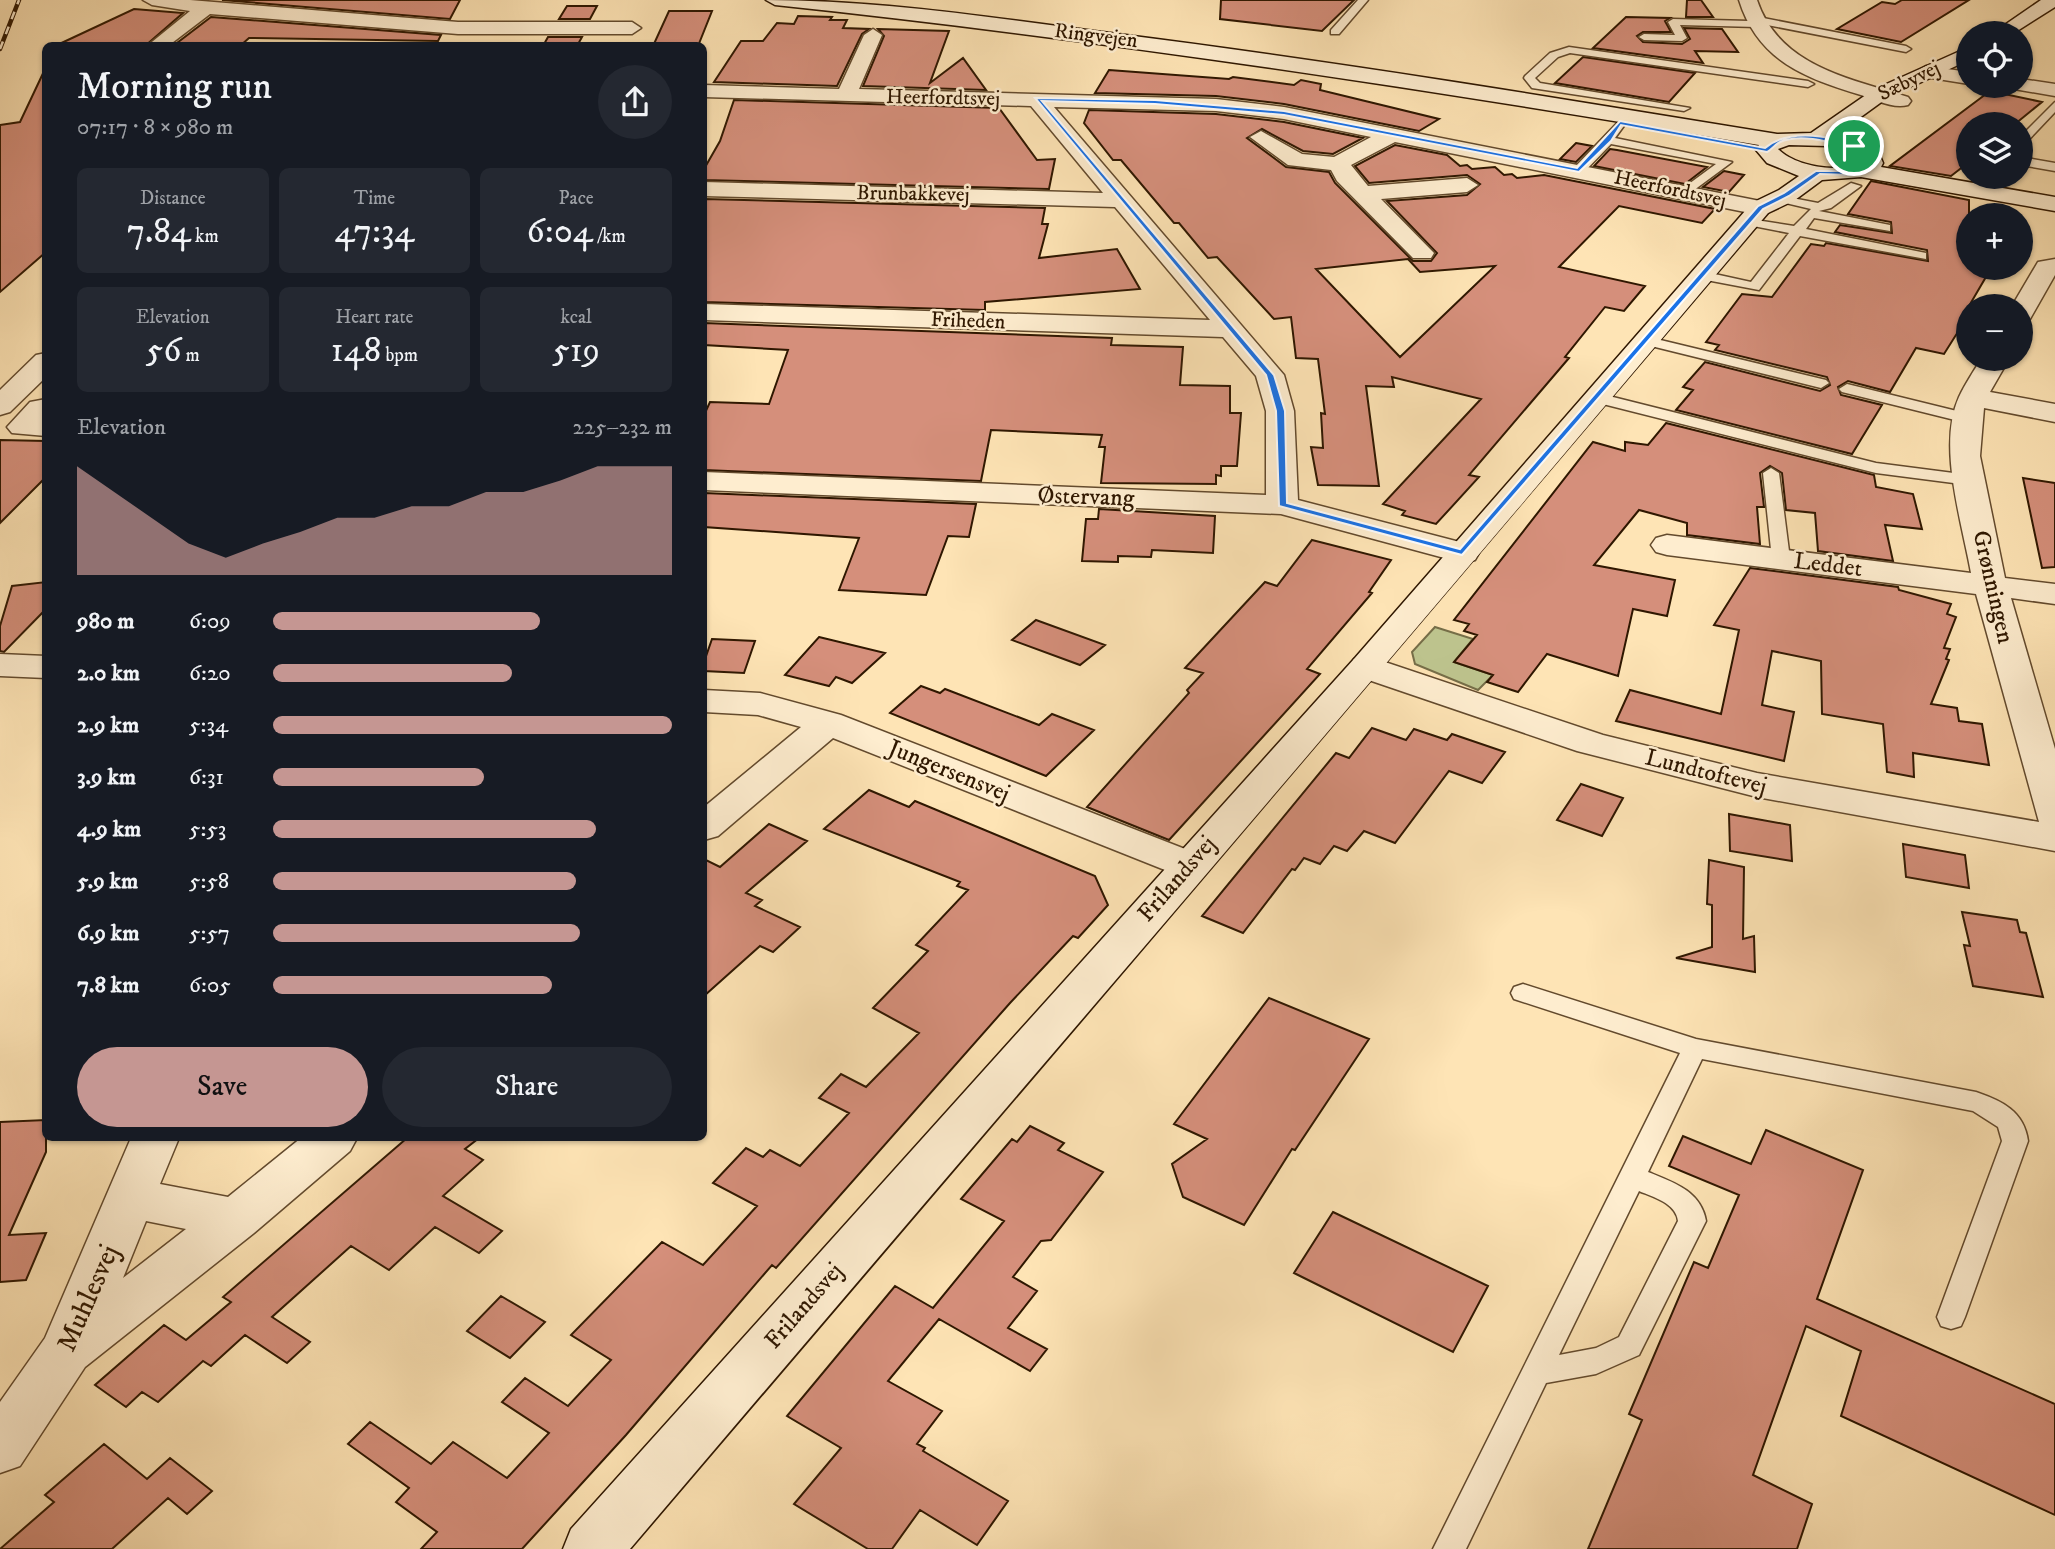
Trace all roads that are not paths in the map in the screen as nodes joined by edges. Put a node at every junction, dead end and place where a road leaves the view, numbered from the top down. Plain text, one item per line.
1 (152, 0) edge
2 (775, 0) edge
3 (1363, 0) edge
4 (2053, 0) edge
5 (644, 7) dead end
6 (207, 8) junction
7 (1753, 14) edge
8 (2021, 21) edge
9 (1335, 32) dead end
10 (873, 35) dead end
11 (628, 37) edge
12 (1644, 37) dead end
13 (161, 42) edge
14 (1906, 49) dead end
15 (1956, 59) edge
16 (1926, 72) junction
17 (1956, 77) edge
18 (1956, 78) edge
19 (1415, 83) junction
20 (1808, 84) dead end
21 (2033, 87) edge
22 (2055, 90) edge
23 (707, 91) edge
24 (1880, 94) junction
25 (846, 95) junction
26 (1037, 100) junction
27 (1901, 101) junction
28 (2055, 105) edge
29 (1684, 108) dead end
30 (2033, 130) edge
31 (1614, 131) junction
32 (1392, 135) junction
33 (1261, 137) dead end
34 (1817, 138) junction
35 (1775, 151) junction
36 (2033, 163) edge
37 (1339, 164) junction
38 (1861, 165) junction
39 (2055, 167) edge
40 (1579, 170) junction
41 (1818, 172) junction
42 (1956, 174) edge
43 (1467, 185) dead end
44 (2033, 188) edge
45 (707, 189) edge
46 (1686, 192) junction
47 (2055, 192) edge
48 (1363, 193) junction
49 (1122, 200) junction
50 (2055, 204) edge
51 (1763, 209) junction
52 (1885, 228) dead end
53 (1797, 231) junction
54 (1422, 253) dead end
55 (1921, 256) dead end
56 (2055, 267) edge
57 (1701, 275) junction
58 (2032, 294) edge
59 (707, 312) edge
60 (1233, 329) junction
61 (1648, 341) junction
62 (40, 366) edge
63 (0, 370) edge
64 (1989, 371) edge
65 (1821, 383) dead end
66 (1847, 389) dead end
67 (1597, 398) junction
68 (0, 406) edge
69 (1970, 407) junction
70 (2055, 414) edge
71 (0, 417) edge
72 (40, 417) edge
73 (1771, 473) dead end
74 (1969, 480) junction
75 (707, 481) edge
76 (1282, 505) junction
77 (1667, 545) dead end
78 (1462, 552) junction
79 (1781, 559) junction
80 (1990, 585) junction
81 (2055, 594) edge
82 (0, 665) edge
83 (42, 667) edge
84 (1367, 667) junction
85 (707, 701) edge
86 (828, 723) junction
87 (2055, 816) edge
88 (707, 824) edge
89 (2055, 838) edge
90 (1189, 865) junction
91 (1523, 993) dead end
92 (1695, 1048) junction
93 (154, 1141) edge
94 (329, 1141) edge
95 (1630, 1176) junction
96 (132, 1198) junction
97 (236, 1219) junction
98 (1951, 1317) dead end
99 (66, 1351) junction
100 (1536, 1372) junction
101 (0, 1448) edge
102 (592, 1549) edge
103 (1450, 1549) edge

1 - 6 street
2 - 19 street, Ringvejen
3 - 9 lane
4 - 8 street
5 - 11 street
6 - 11 street
6 - 13 street
7 - 12 lane
7 - 14 lane
7 - 24 street
10 - 25 street
15 - 16 street, Sæbyvej
16 - 17 street
16 - 24 street, Sæbyvej
18 - 27 street, Sæbyvej
19 - 31 street, Ringvejen
19 - 35 street, Ringvejen
20 - 29 lane
21 - 22 street
23 - 25 street, Heerfordtsvej
24 - 27 street
24 - 34 street, Sæbyvej
25 - 26 street, Heerfordtsvej
26 - 32 street, Heerfordtsvej
26 - 49 street
27 - 38 street, Sæbyvej
28 - 30 lane
31 - 35 street, Ringvejen
31 - 40 lane
31 - 46 lane
32 - 37 street
32 - 40 street, Heerfordtsvej
33 - 37 street
34 - 35 street
34 - 38 street
35 - 41 street
35 - 51 street, Frilandsvej
36 - 39 lane
37 - 48 street
38 - 41 street
38 - 42 street
38 - 50 street
38 - 51 lane
40 - 46 street, Heerfordtsvej
41 - 51 street, Frilandsvej
43 - 48 street
44 - 47 street
45 - 49 street, Brunbakkevej
46 - 51 street, Heerfordtsvej
48 - 54 street
49 - 60 street
51 - 53 lane
51 - 57 street, Frilandsvej
52 - 53 lane
53 - 55 lane
53 - 57 lane
56 - 58 street
57 - 61 street, Frilandsvej
59 - 60 street, Friheden
60 - 76 street
61 - 65 lane
61 - 67 street, Frilandsvej
62 - 63 street
62 - 68 street
64 - 69 street, Grønningen
66 - 69 lane
67 - 74 lane
67 - 78 street, Frilandsvej
69 - 70 street
69 - 74 street, Grønningen
71 - 72 street
73 - 79 lane
74 - 80 street, Grønningen
75 - 76 street, Østervang
76 - 78 street, Østervang
77 - 79 street, Leddet
78 - 84 street, Frilandsvej
79 - 80 street, Leddet
80 - 81 street, Leddet
80 - 87 street, Grønningen
82 - 83 street
84 - 89 street, Lundtoftevej
84 - 90 street, Frilandsvej
85 - 86 street, Jungersensvej
86 - 88 street
86 - 90 street, Jungersensvej
90 - 102 street, Frilandsvej
91 - 92 lane
92 - 95 lane
92 - 98 lane
93 - 96 street, Muhlesvej
94 - 97 street
95 - 100 lane
95 - 100 lane
96 - 97 street
96 - 99 street, Muhlesvej
97 - 99 street
99 - 101 street, Muhlesvej
100 - 103 lane

